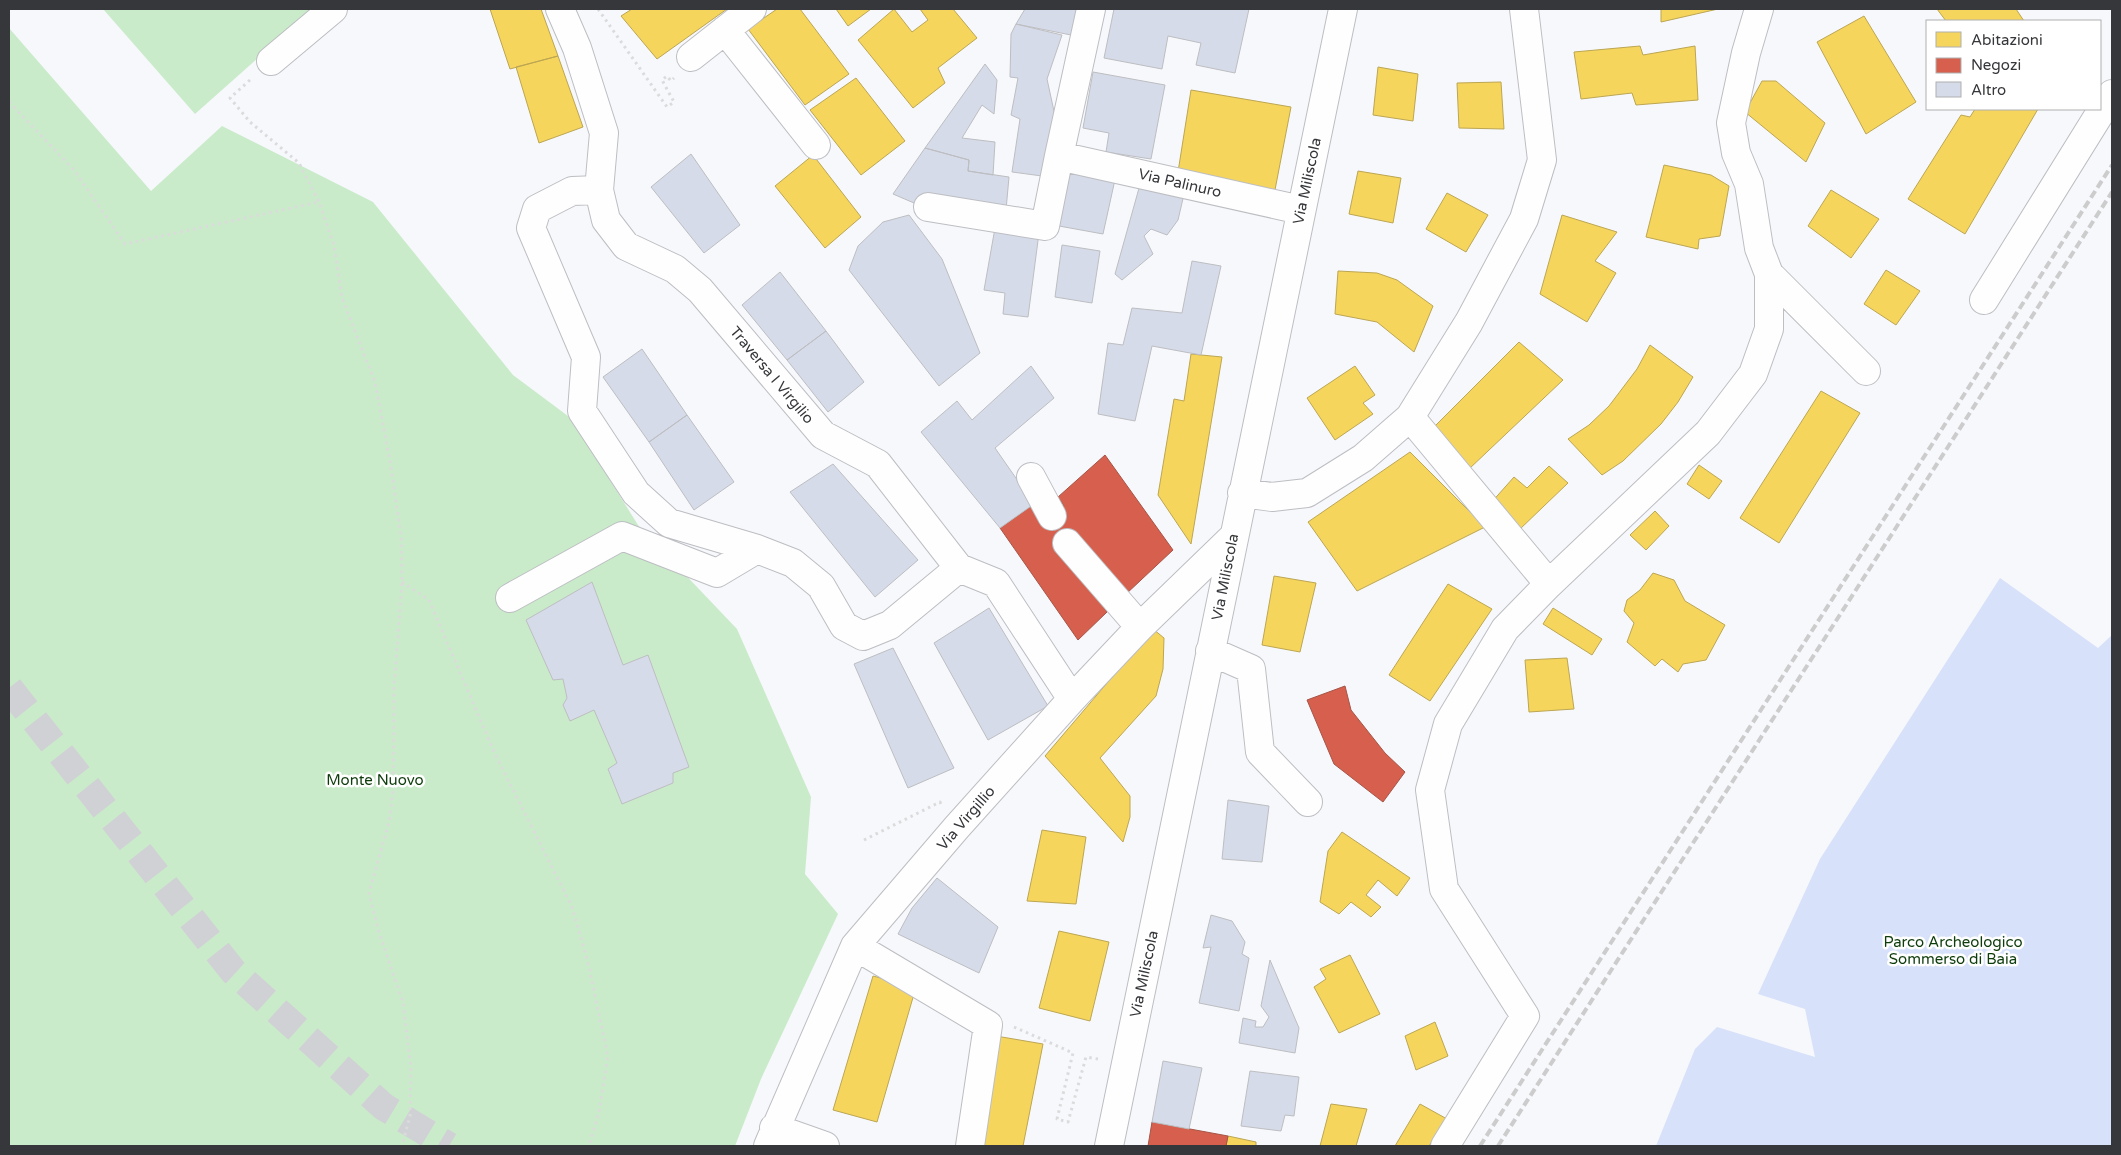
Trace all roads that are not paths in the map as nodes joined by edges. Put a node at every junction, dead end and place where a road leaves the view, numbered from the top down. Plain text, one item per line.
1 (333, 9) edge
2 (560, 9) edge
3 (752, 9) edge
4 (1091, 9) edge
5 (1343, 9) edge
6 (1524, 9) edge
7 (1759, 9) edge
8 (725, 30) junction
9 (691, 57) dead end
10 (272, 61) road end
11 (2112, 94) edge
12 (816, 145) dead end
13 (1059, 156) junction
14 (599, 190) junction
15 (928, 207) dead end
16 (1301, 210) junction
17 (1769, 274) junction
18 (1984, 300) dead end
19 (1866, 371) dead end
20 (1410, 417) junction
21 (1031, 477) dead end
22 (1242, 493) junction
23 (1052, 516) dead end
24 (1233, 537) junction
25 (1067, 543) dead end
26 (757, 549) junction
27 (959, 568) junction
28 (1549, 584) junction
29 (510, 598) dead end
30 (1140, 627) junction
31 (1210, 651) junction
32 (1072, 699) junction
33 (1308, 802) dead end
34 (856, 946) junction
35 (771, 1137) edge
36 (825, 1146) edge
37 (970, 1146) edge
38 (1109, 1146) edge
39 (1445, 1146) edge

1 - 10 street
2 - 14 street, Traversa I Virgilio
3 - 8 street
4 - 13 street
5 - 16 street, Via Miliscola
6 - 20 street
7 - 17 street
8 - 9 street
8 - 12 street
11 - 18 street
13 - 15 street
13 - 16 street, Via Palinuro
14 - 26 street
14 - 27 street, Traversa I Virgilio
16 - 22 street, Via Miliscola
17 - 19 street
17 - 28 street
20 - 22 street
20 - 28 street
21 - 23 street
22 - 24 street, Via Miliscola
24 - 30 street, Via Virgillio
24 - 31 street, Via Miliscola
25 - 30 street
26 - 27 street
26 - 29 street
27 - 32 street
28 - 39 street
30 - 32 street, Via Virgillio
31 - 33 street
31 - 38 street, Via Miliscola
32 - 34 street, Via Virgillio
34 - 35 street, Via Virgillio
34 - 37 street
35 - 36 street

